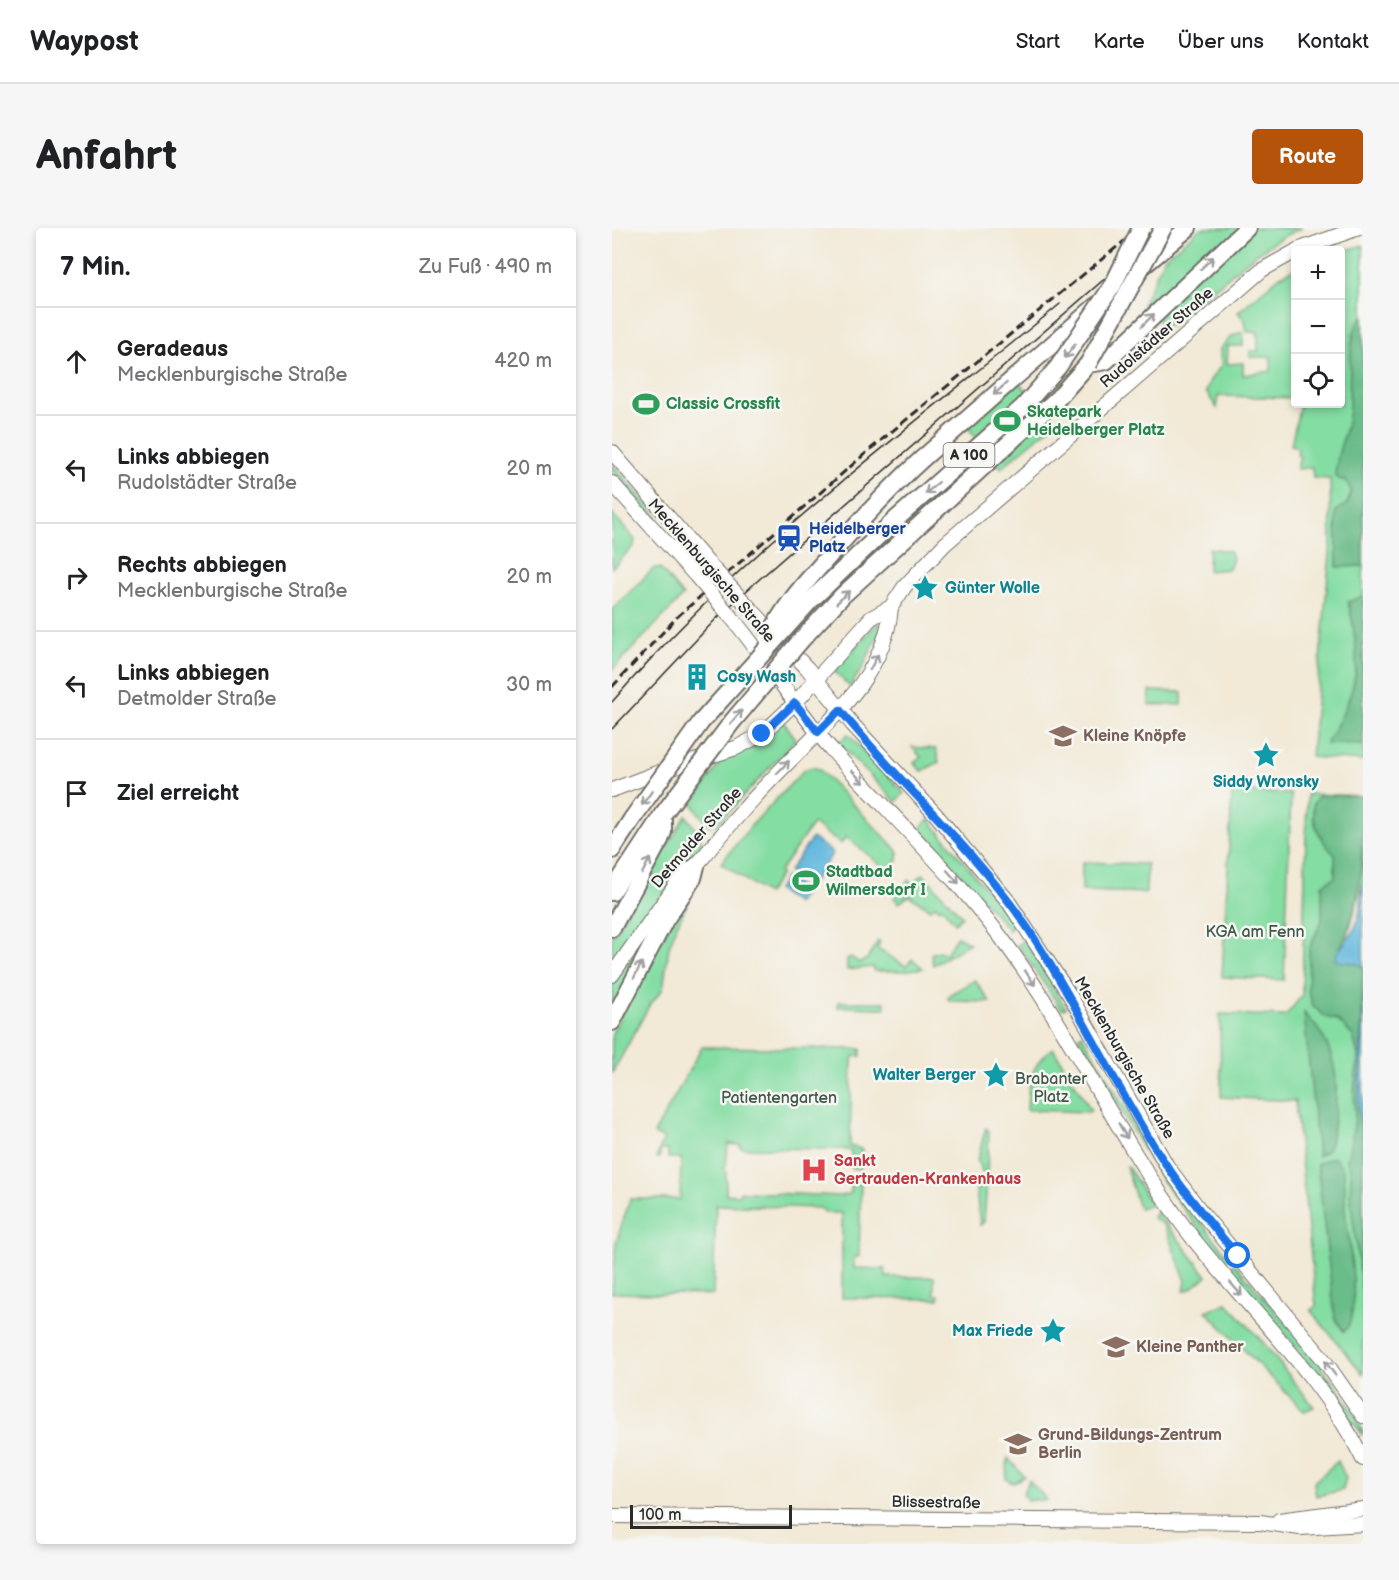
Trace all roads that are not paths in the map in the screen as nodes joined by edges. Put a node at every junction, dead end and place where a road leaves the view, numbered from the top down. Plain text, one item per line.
1 (1141, 228) edge
2 (1163, 228) edge
3 (1188, 228) edge
4 (1247, 228) edge
5 (1359, 228) edge
6 (1310, 246) edge
7 (1291, 254) edge
8 (1088, 364) junction
9 (612, 452) edge
10 (612, 483) edge
11 (891, 607) junction
12 (762, 653) junction
13 (816, 680) junction
14 (795, 703) junction
15 (840, 710) junction
16 (818, 732) junction
17 (612, 790) edge
18 (624, 826) edge
19 (655, 837) junction
20 (612, 850) edge
21 (696, 866) junction
22 (612, 892) edge
23 (612, 928) edge
24 (612, 975) edge
25 (612, 1022) edge
26 (1363, 1416) edge
27 (1363, 1459) edge
28 (1363, 1509) edge
29 (612, 1516) edge
30 (1260, 1522) junction
31 (1363, 1524) edge

1 -> 12 highway, A 100, bridge
2 - 8 highway, A 100, bridge
3 -> 12 highway, bridge
8 -> 4 highway
5 - 6 main road, Rudolstädter Straße
7 - 11 main road, Rudolstädter Straße
19 -> 8 highway, A 100, bridge
9 - 13 main road, Mecklenburgische Straße, bridge
10 - 14 main road, Mecklenburgische Straße, bridge
11 - 13 main road, Rudolstädter Straße
15 -> 11 main road, Rudolstädter Straße
12 -> 18 highway, A 100, bridge
13 - 14 main road
13 - 15 main road, Mecklenburgische Straße
14 - 16 main road, Mecklenburgische Straße
14 - 17 main road
15 - 16 main road, Rudolstädter Straße
26 -> 15 main road, Mecklenburgische Straße
21 -> 16 main road, Detmolder Straße
16 -> 27 main road, Mecklenburgische Straße
18 - 20 highway, A 100
19 - 22 highway
23 -> 19 highway
21 - 24 main road, Detmolder Straße
25 -> 21 highway
28 - 30 main road, Blissestraße
29 - 30 main road, Blissestraße
30 - 31 main road, Blissestraße

